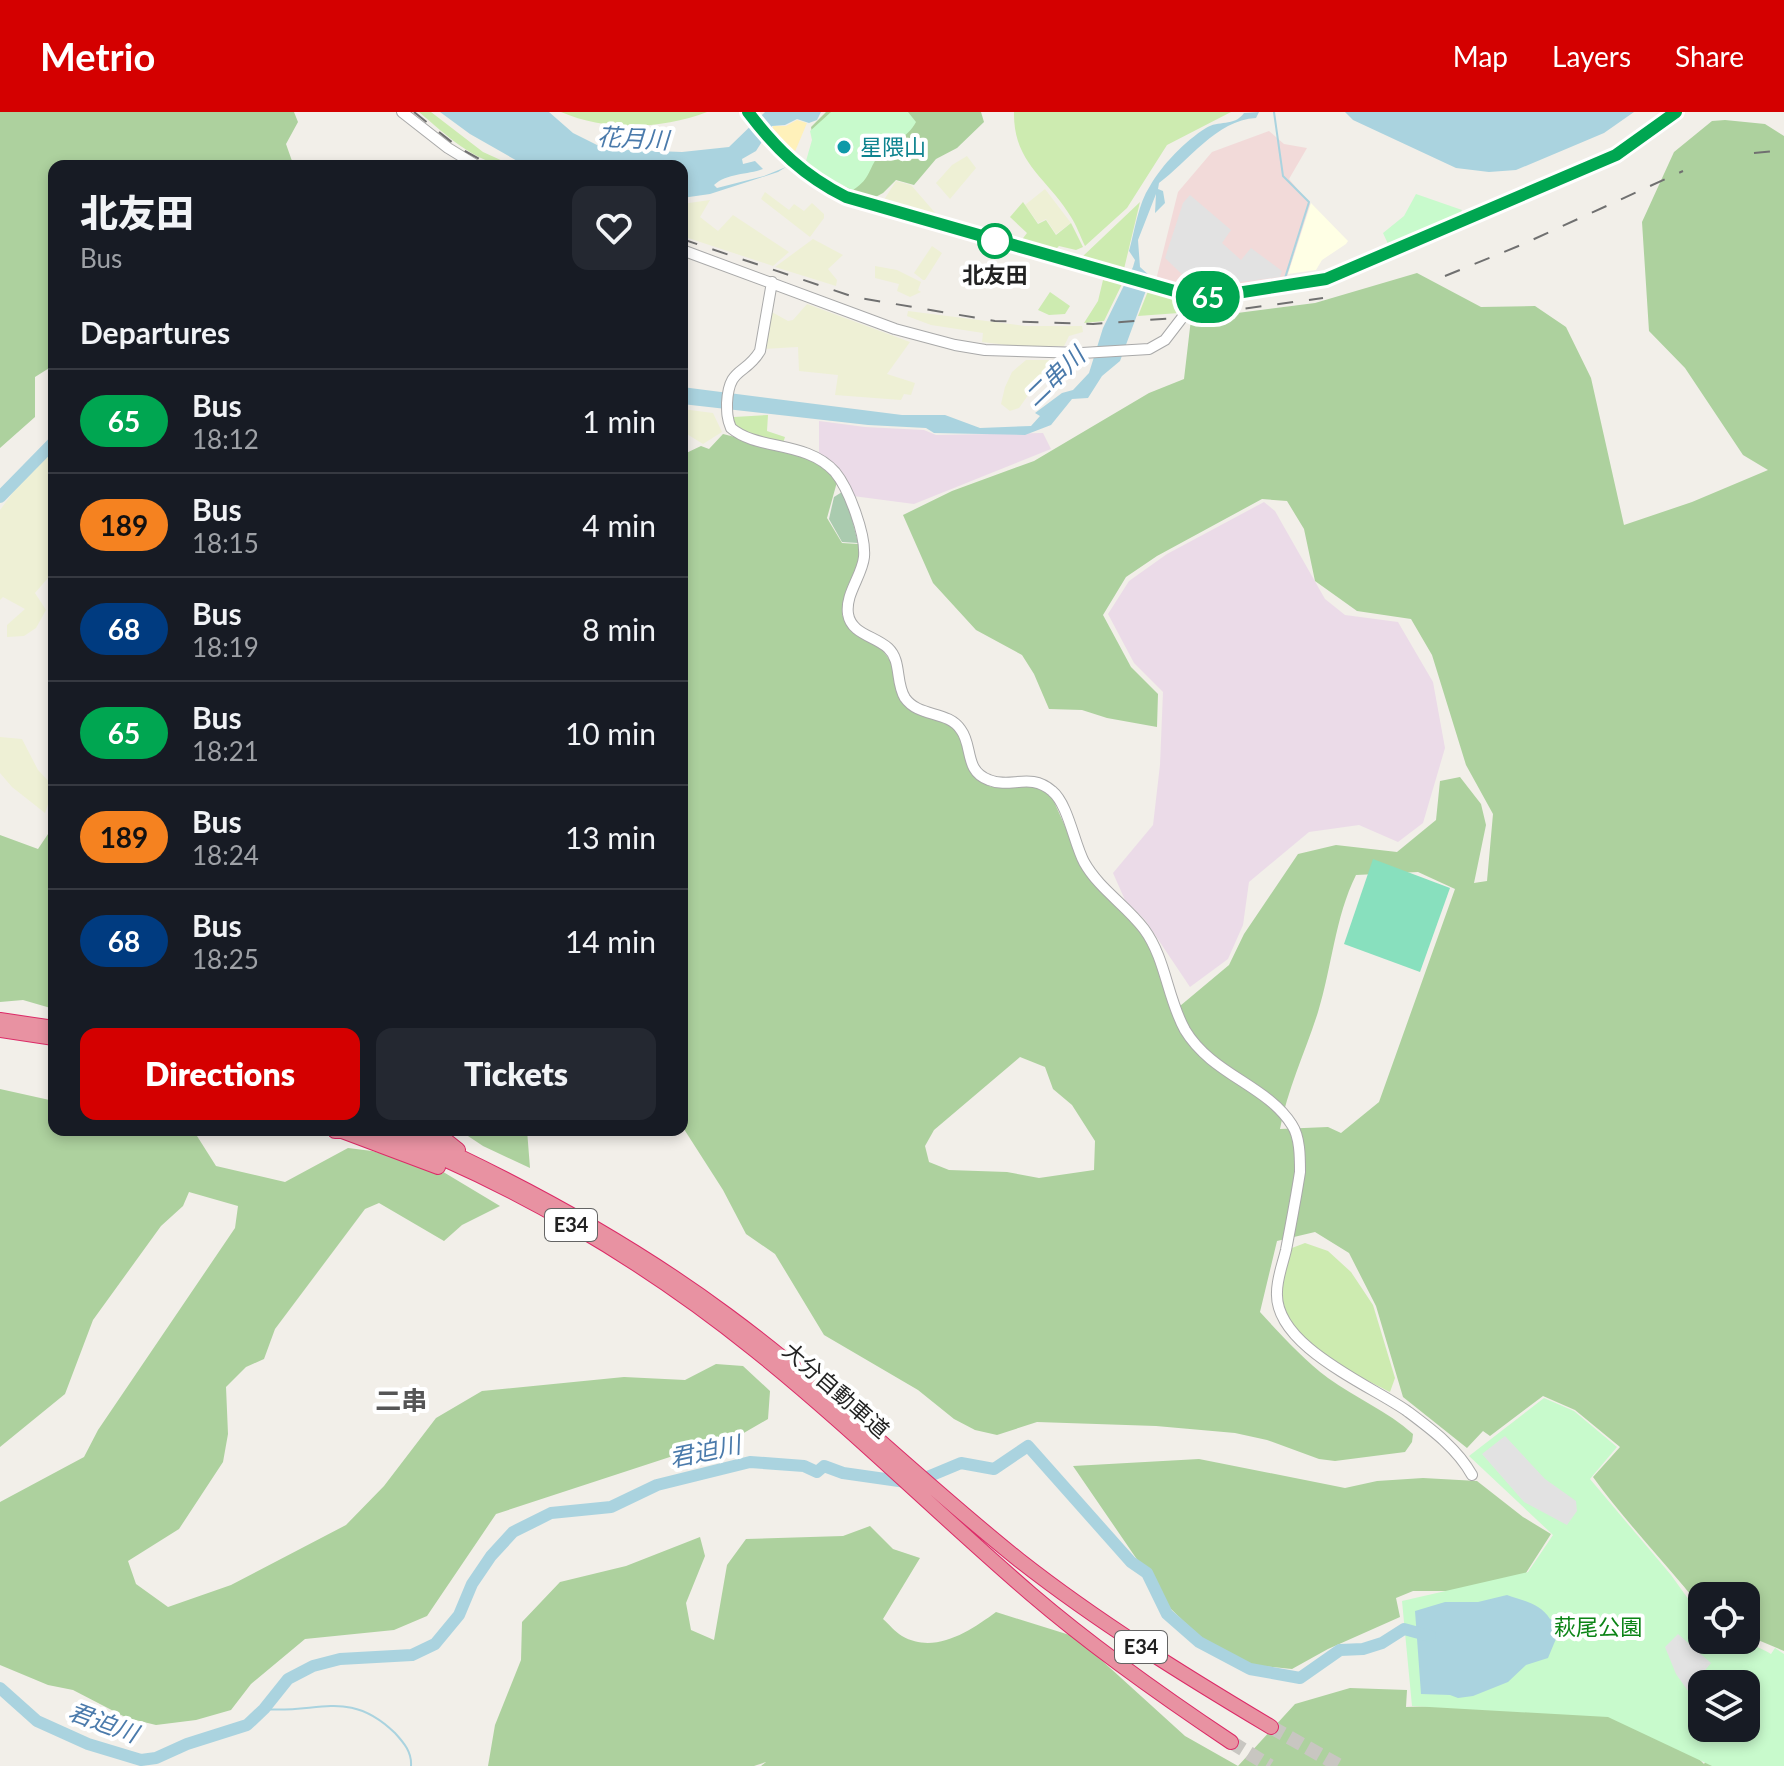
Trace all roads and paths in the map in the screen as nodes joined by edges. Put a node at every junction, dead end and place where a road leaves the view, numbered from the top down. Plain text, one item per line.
1 (402, 112) edge
2 (748, 112) edge
3 (1676, 112) edge
4 (468, 160) edge
5 (688, 252) edge
6 (772, 282) junction
7 (1198, 297) junction
8 (0, 1020) edge
9 (48, 1027) edge
10 (0, 1030) edge
11 (48, 1037) edge
12 (356, 1136) edge
13 (387, 1136) edge
14 (413, 1136) edge
15 (441, 1136) edge
16 (527, 1196) junction
17 (756, 1344) junction
18 (1472, 1475) dead end
19 (1271, 1727) tunnel mouth
20 (1231, 1742) tunnel mouth

1 - 4 street
2 - 7 highway
3 - 7 highway
5 - 6 street
6 - 7 street
6 - 18 street
8 - 9 highway
10 - 11 highway
12 - 16 highway
13 - 16 highway, 大分自動車道 / E34
14 - 16 highway, 大分自動車道 / E34
15 - 16 highway
16 - 17 highway, 大分自動車道 / E34
17 - 19 highway, 大分自動車道 / E34
17 - 20 highway, 大分自動車道 / E34

